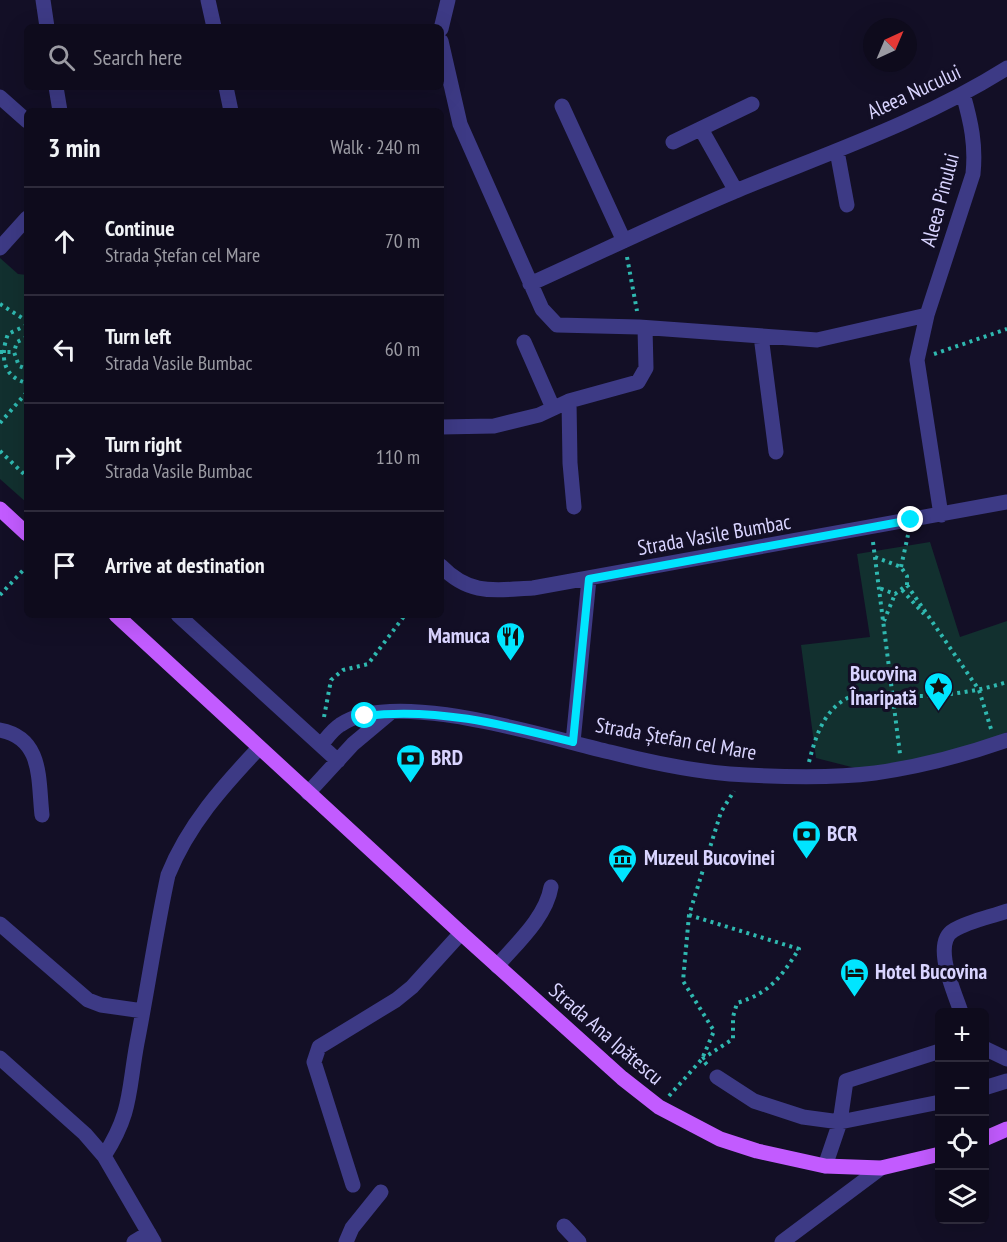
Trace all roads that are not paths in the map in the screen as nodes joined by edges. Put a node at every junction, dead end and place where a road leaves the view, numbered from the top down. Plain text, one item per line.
1 (44, 0) edge
2 (208, 0) edge
3 (448, 0) edge
4 (47, 24) edge
5 (213, 24) edge
6 (442, 24) edge
7 (444, 54) edge
8 (1007, 68) edge
9 (56, 90) edge
10 (227, 90) edge
11 (963, 94) junction
12 (0, 97) edge
13 (752, 104) dead end
14 (562, 106) dead end
15 (60, 108) edge
16 (230, 108) edge
17 (24, 119) edge
18 (701, 129) junction
19 (673, 142) dead end
20 (837, 151) junction
21 (736, 191) junction
22 (847, 205) dead end
23 (24, 221) edge
24 (624, 241) junction
25 (0, 248) edge
26 (530, 284) junction
27 (927, 315) junction
28 (642, 327) junction
29 (760, 336) junction
30 (524, 342) dead end
31 (569, 401) junction
32 (553, 408) junction
33 (444, 428) edge
34 (776, 452) dead end
35 (1007, 502) edge
36 (574, 507) dead end
37 (0, 509) edge
38 (941, 515) junction
39 (24, 531) edge
40 (444, 570) edge
41 (589, 579) junction
42 (119, 618) edge
43 (181, 618) edge
44 (390, 713) junction
45 (0, 730) edge
46 (573, 742) junction
47 (1001, 742) edge
48 (321, 745) junction
49 (259, 748) junction
50 (338, 761) junction
51 (308, 793) junction
52 (42, 815) dead end
53 (551, 887) dead end
54 (1007, 911) edge
55 (0, 924) edge
56 (461, 933) junction
57 (497, 966) junction
58 (960, 1008) edge
59 (143, 1011) junction
60 (989, 1050) edge
61 (935, 1052) edge
62 (0, 1058) edge
63 (1007, 1059) edge
64 (717, 1077) road end
65 (1007, 1081) edge
66 (989, 1086) edge
67 (935, 1103) edge
68 (840, 1122) junction
69 (1007, 1129) edge
70 (989, 1136) edge
71 (935, 1155) edge
72 (104, 1156) junction
73 (825, 1166) junction
74 (881, 1168) junction
75 (353, 1185) dead end
76 (381, 1192) dead end
77 (564, 1226) dead end
78 (152, 1237) edge
79 (134, 1242) edge
80 (346, 1242) edge
81 (579, 1242) edge
82 (782, 1242) edge

1 - 4 street
2 - 5 street
3 - 6 street
7 - 26 street
8 - 11 street, Aleea Nucului
9 - 15 street
10 - 16 street
11 - 20 street, Aleea Nucului
11 - 27 street, Aleea Pinului
12 - 17 street
13 - 18 street
14 - 24 street
18 - 19 street
18 - 21 street
20 - 21 street, Aleea Nucului
20 - 22 street
21 - 24 street, Aleea Nucului
23 - 25 street
24 - 26 street, Aleea Nucului
26 - 28 street
27 - 29 street
27 - 38 street, Aleea Pinului
28 - 29 street
28 - 31 street
29 - 34 street
30 - 32 street
31 - 32 street
31 - 36 street
32 - 33 street
35 - 38 street, Strada Vasile Bumbac
37 - 39 main road
38 - 41 street, Strada Vasile Bumbac
40 - 41 street, Strada Vasile Bumbac
41 - 46 street
42 - 49 main road
43 - 48 street
44 - 46 street, Strada Ștefan cel Mare
44 - 48 street, Strada Ștefan cel Mare
44 - 50 street
45 - 52 street
46 - 47 street, Strada Ștefan cel Mare
48 - 50 street
49 - 51 main road
49 - 59 street
50 - 51 street
51 - 56 main road, Strada Ana Ipătescu
53 - 57 street
54 - 58 street
55 - 59 street
56 - 57 main road, Strada Ana Ipătescu
56 - 75 street
57 - 73 main road, Strada Ana Ipătescu
59 - 72 street
60 - 63 street
61 - 68 street
62 - 72 street
64 - 68 street
65 - 66 street
67 - 68 street
68 - 73 street
69 - 70 main road
71 - 74 main road, Strada Ana Ipătescu
72 - 78 street
73 - 74 main road, Strada Ana Ipătescu
74 - 82 street
76 - 80 street
77 - 81 street
78 - 79 street

